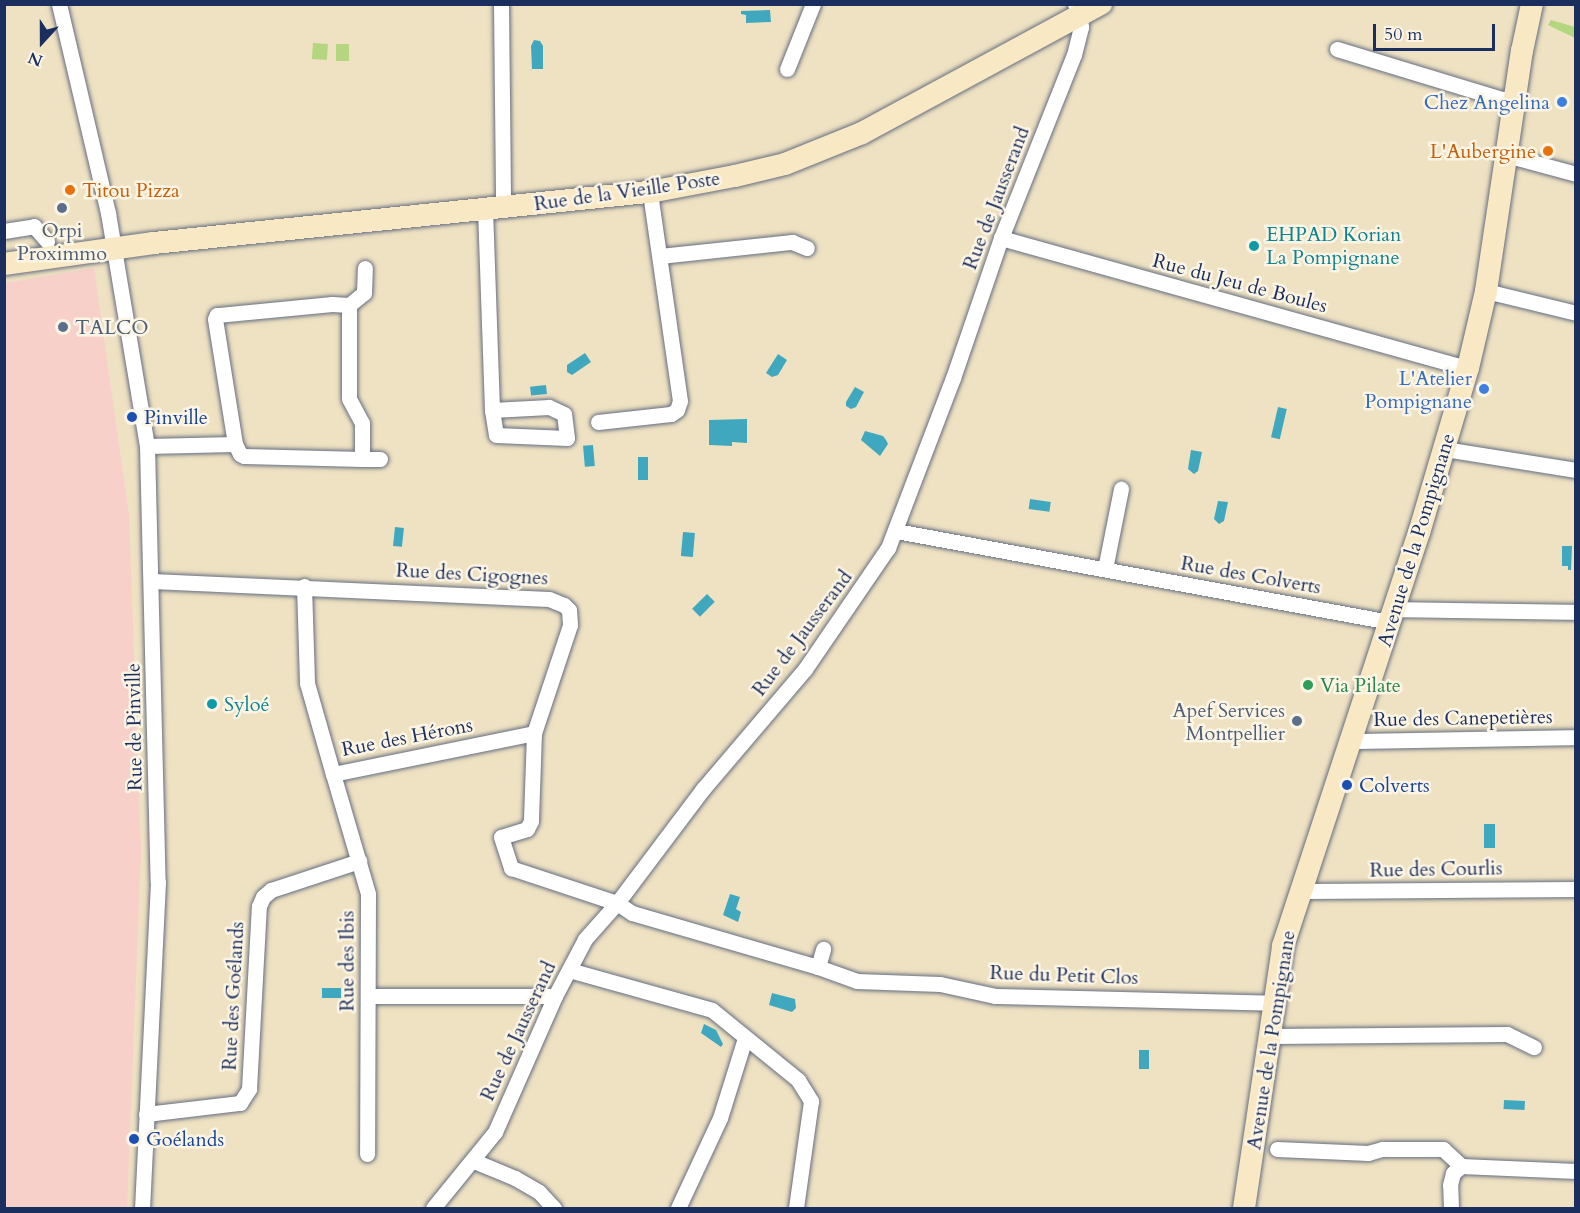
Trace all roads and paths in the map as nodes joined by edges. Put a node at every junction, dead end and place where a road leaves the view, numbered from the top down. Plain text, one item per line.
1 (59, 4) edge
2 (501, 4) edge
3 (813, 4) edge
4 (1101, 4) edge
5 (1532, 4) edge
6 (1078, 11) edge
7 (1337, 49) dead end
8 (787, 69) dead end
9 (1515, 98) junction
10 (1506, 155) junction
11 (1575, 174) edge
12 (650, 192) junction
13 (494, 208) junction
14 (4, 231) edge
15 (1002, 238) junction
16 (47, 242) junction
17 (4, 248) edge
18 (114, 248) junction
19 (807, 248) dead end
20 (660, 256) junction
21 (4, 264) edge
22 (365, 268) dead end
23 (1486, 291) junction
24 (349, 305) junction
25 (1575, 313) edge
26 (1468, 368) junction
27 (492, 410) junction
28 (598, 422) dead end
29 (235, 444) junction
30 (147, 446) junction
31 (1445, 449) junction
32 (362, 459) junction
33 (380, 459) dead end
34 (1575, 470) edge
35 (1121, 489) dead end
36 (896, 531) junction
37 (1105, 569) junction
38 (152, 581) junction
39 (304, 586) junction
40 (1575, 612) edge
41 (1392, 616) junction
42 (534, 733) junction
43 (1575, 737) edge
44 (1351, 741) junction
45 (333, 774) junction
46 (358, 861) junction
47 (1575, 889) edge
48 (1298, 894) junction
49 (617, 903) junction
50 (823, 949) dead end
51 (818, 967) junction
52 (569, 970) junction
53 (369, 996) junction
54 (555, 996) junction
55 (1276, 1003) junction
56 (1271, 1036) junction
57 (745, 1038) junction
58 (1534, 1047) dead end
59 (146, 1114) junction
60 (1277, 1149) dead end
61 (367, 1154) dead end
62 (474, 1161) junction
63 (1461, 1167) junction
64 (1575, 1171) edge
65 (142, 1209) edge
66 (433, 1209) edge
67 (554, 1209) edge
68 (678, 1209) edge
69 (796, 1209) edge
70 (1244, 1209) edge
71 (1451, 1209) edge

1 - 18 street, Rue de Pinville
2 - 13 street
3 - 8 street
4 - 6 main road, Rue de la Vieille Poste
5 - 9 main road, Avenue de la Pompignane
6 - 12 main road, Rue de la Vieille Poste
6 - 15 street, Rue de Jausserand
7 - 9 street
9 - 10 main road, Avenue de la Pompignane
10 - 11 street
10 - 23 main road, Avenue de la Pompignane
12 - 13 main road, Rue de la Vieille Poste
12 - 20 street
13 - 18 main road, Rue de la Vieille Poste
13 - 27 street
14 - 16 street
15 - 26 street, Rue du Jeu de Boules
15 - 36 street, Rue de Jausserand
16 - 17 main road, Rue de la Vieille Poste
16 - 18 main road, Rue de la Vieille Poste
18 - 21 main road, Rue de la Vieille Poste
18 - 30 street, Rue de Pinville
19 - 20 street
20 - 28 street
22 - 24 street
23 - 25 street
23 - 26 main road, Avenue de la Pompignane
24 - 29 street
24 - 32 street
26 - 31 main road, Avenue de la Pompignane
27 - 27 street
29 - 30 street
29 - 32 street
30 - 38 street, Rue de Pinville
31 - 34 street
31 - 41 main road, Avenue de la Pompignane
32 - 33 street
35 - 37 street
36 - 37 street, Rue des Colverts
36 - 49 street, Rue de Jausserand
37 - 41 street, Rue des Colverts
38 - 39 street, Rue des Cigognes
38 - 59 street, Rue de Pinville
39 - 42 street, Rue des Cigognes
39 - 45 street, Rue des Hérons
40 - 41 street, Rue des Colverts
41 - 44 main road, Avenue de la Pompignane
42 - 45 street, Rue des Hérons
42 - 49 street, Rue des Cigognes
43 - 44 street, Rue des Canepetières
44 - 48 main road, Avenue de la Pompignane
45 - 46 street, Rue des Ibis
46 - 53 street, Rue des Ibis
46 - 59 street, Rue des Goélands
47 - 48 street, Rue des Courlis
48 - 55 main road, Avenue de la Pompignane
49 - 51 street, Rue du Petit Clos
49 - 52 street, Rue de Jausserand
50 - 51 street
51 - 55 street, Rue du Petit Clos
52 - 54 street, Rue de Jausserand
52 - 57 street
53 - 54 street
53 - 61 street, Rue des Ibis
54 - 62 street, Rue de Jausserand
55 - 56 main road, Avenue de la Pompignane
56 - 58 street
56 - 70 main road, Avenue de la Pompignane
57 - 68 street
57 - 69 street
59 - 65 street, Rue de Pinville
60 - 63 street
62 - 66 street, Rue de Jausserand
62 - 67 street
63 - 64 street
63 - 71 street

